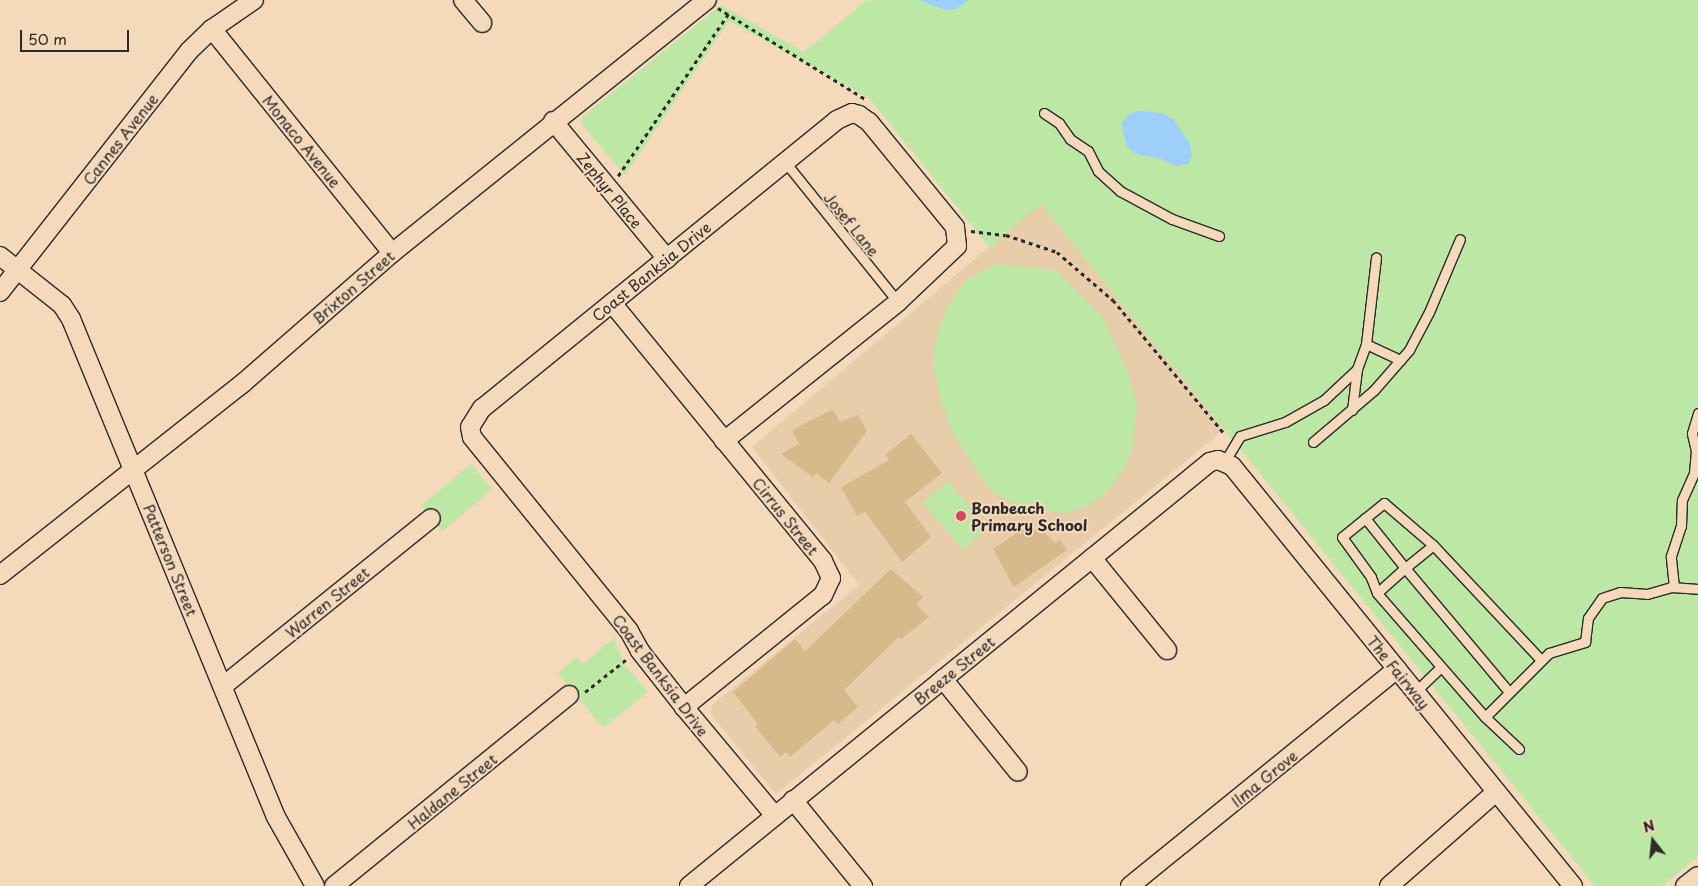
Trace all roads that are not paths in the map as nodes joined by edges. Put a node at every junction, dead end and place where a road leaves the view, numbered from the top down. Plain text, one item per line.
1 (254, 0) edge
2 (463, 0) edge
3 (707, 0) edge
4 (482, 23) dead end
5 (212, 30) junction
6 (1044, 113) dead end
7 (553, 121) junction
8 (785, 162) junction
9 (1219, 236) dead end
10 (1460, 238) dead end
11 (392, 253) junction
12 (0, 256) edge
13 (1376, 258) dead end
14 (667, 259) junction
15 (17, 269) junction
16 (0, 292) edge
17 (898, 302) junction
18 (612, 303) junction
19 (1366, 344) junction
20 (1402, 360) junction
21 (1356, 369) junction
22 (1352, 410) junction
23 (1698, 413) edge
24 (724, 441) junction
25 (1313, 442) dead end
26 (1223, 461) junction
27 (133, 468) junction
28 (430, 518) dead end
29 (1365, 518) junction
30 (1433, 545) junction
31 (1092, 558) junction
32 (1405, 568) junction
33 (0, 575) edge
34 (1674, 587) junction
35 (1698, 589) edge
36 (1377, 593) junction
37 (1167, 650) dead end
38 (1541, 660) junction
39 (1440, 667) junction
40 (1397, 669) junction
41 (943, 679) junction
42 (223, 686) junction
43 (1415, 692) junction
44 (1509, 692) junction
45 (570, 695) road end
46 (684, 707) junction
47 (1485, 717) junction
48 (1519, 749) dead end
49 (1018, 772) dead end
50 (1496, 792) junction
51 (793, 800) junction
52 (775, 816) junction
53 (315, 886) edge
54 (334, 886) edge
55 (689, 886) edge
56 (863, 886) edge
57 (1130, 886) edge
58 (1389, 886) edge
59 (1573, 886) edge

1 - 5 street, Cannes Avenue
2 - 4 street
3 - 7 street, Brixton Street
5 - 11 street, Monaco Avenue
5 - 15 street, Cannes Avenue
6 - 9 lane
7 - 11 street, Brixton Street
7 - 14 street, Zephyr Place
8 - 14 street, Coast Banksia Drive
8 - 17 lane, Josef Lane
8 - 17 street, Coast Banksia Drive
10 - 20 lane
11 - 27 street, Brixton Street
12 - 15 street, Patterson Street
13 - 19 lane
14 - 18 street, Coast Banksia Drive
15 - 16 street, Cannes Avenue
15 - 27 street, Patterson Street
17 - 24 street, Coast Banksia Drive
18 - 24 street, Cirrus Street
18 - 46 street, Coast Banksia Drive
19 - 20 lane
19 - 21 lane
20 - 22 lane
21 - 22 lane
21 - 26 lane
22 - 25 lane
23 - 34 lane
24 - 46 street, Cirrus Street
26 - 31 street, Breeze Street
26 - 40 street, The Fairway
27 - 33 street, Brixton Street
27 - 42 street, Patterson Street
28 - 42 street, Warren Street
29 - 30 lane
29 - 32 lane
29 - 36 lane
30 - 32 lane
30 - 38 lane
31 - 37 street
31 - 41 street, Breeze Street
32 - 36 lane
32 - 44 lane
34 - 35 lane
34 - 38 lane
36 - 39 lane
38 - 44 lane
39 - 43 lane
39 - 47 lane
40 - 43 street, The Fairway
40 - 57 street, Ilma Grove
41 - 49 street
41 - 51 street, Breeze Street
42 - 53 street, Patterson Street
43 - 50 street, The Fairway
44 - 47 lane
45 - 54 street, Haldane Street
46 - 52 street, Coast Banksia Drive
47 - 48 lane
50 - 58 street
50 - 59 street, The Fairway
51 - 52 street, Breeze Street
51 - 56 street
52 - 55 street, Breeze Street

